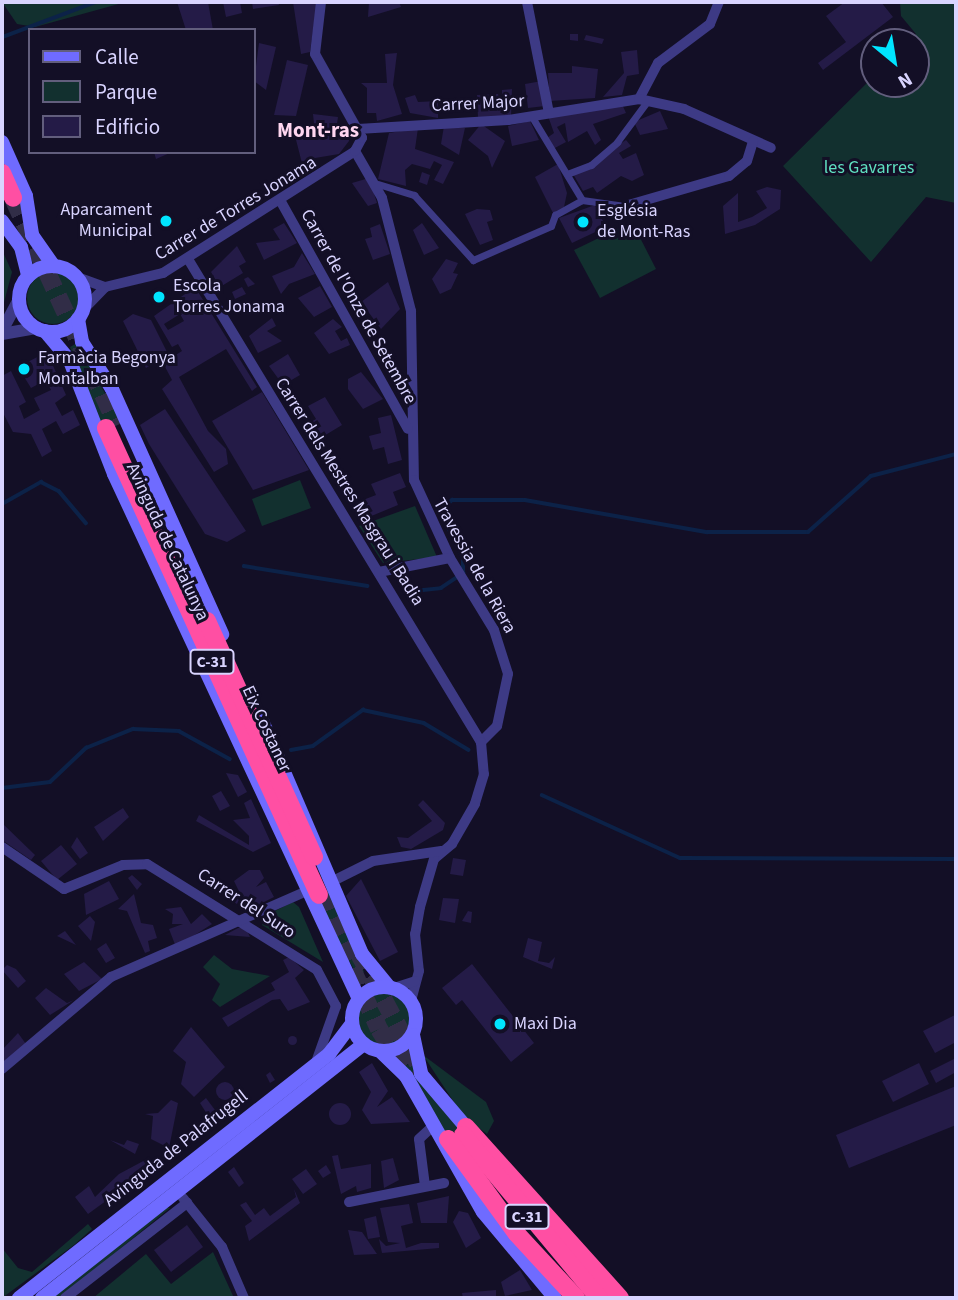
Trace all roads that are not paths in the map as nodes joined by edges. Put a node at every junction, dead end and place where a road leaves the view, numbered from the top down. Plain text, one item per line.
1 (321, 2) edge
2 (527, 2) edge
3 (719, 2) edge
4 (642, 101) junction
5 (549, 113) junction
6 (532, 117) junction
7 (358, 129) junction
8 (753, 141) junction
9 (2, 142) edge
10 (771, 148) dead end
11 (355, 151) junction
12 (2, 173) edge
13 (567, 174) junction
14 (377, 184) junction
15 (280, 200) junction
16 (582, 200) junction
17 (5, 205) edge
18 (625, 206) joint
19 (188, 259) junction
20 (54, 266) junction
21 (28, 276) junction
22 (77, 277) junction
23 (105, 287) junction
24 (19, 299) junction
25 (81, 314) junction
26 (41, 330) junction
27 (2, 333) edge
28 (394, 403) junction
29 (412, 404) junction
30 (111, 426) tunnel mouth
31 (409, 429) junction
32 (450, 558) junction
33 (379, 572) junction
34 (481, 743) junction
35 (2, 847) edge
36 (444, 850) junction
37 (322, 888) junction
38 (246, 921) junction
39 (415, 981) junction
40 (391, 987) junction
41 (359, 999) junction
42 (411, 1000) junction
43 (352, 1024) junction
44 (413, 1035) junction
45 (363, 1044) junction
46 (380, 1051) junction
47 (314, 1065) junction
48 (2, 1069) edge
49 (433, 1126) junction
50 (458, 1133) junction
51 (444, 1182) dead end
52 (425, 1186) junction
53 (178, 1190) junction
54 (349, 1202) dead end
55 (187, 1203) junction
56 (19, 1298) edge
57 (42, 1298) edge
58 (65, 1298) edge
59 (244, 1298) edge
60 (555, 1298) edge
61 (576, 1298) edge
62 (599, 1298) edge
63 (620, 1298) edge

1 - 7 street
2 - 5 street
3 - 4 street
4 - 5 street, Carrer Major
4 - 8 street, Carrer Major
4 - 13 street
5 - 6 street, Carrer Major
6 - 7 street, Carrer Major
6 - 13 street
7 - 11 street
8 - 10 street, Carrer Major
8 - 18 street
9 - 20 main road
11 - 14 street, Travessia de la Riera
11 - 15 street, Carrer de Torres Jonama
12 - 17 highway
13 - 16 street
14 - 16 street
14 - 29 street, Travessia de la Riera
15 - 19 street, Carrer de Torres Jonama
15 - 28 street, Carrer de l'Onze de Setembre
16 - 18 street
17 - 21 main road
19 - 23 street, Carrer de Torres Jonama
19 - 33 street, Carrer dels Mestres Masgrau i Badia
20 - 21 main road
20 - 22 main road
21 - 24 main road
22 - 23 street
22 - 25 main road
23 - 25 street
24 - 26 main road
24 - 27 street
25 - 26 main road
25 - 37 main road, Avinguda de Catalunya
26 - 27 street
26 - 37 main road, Avinguda de Catalunya
28 - 29 street
28 - 31 street, Carrer de l'Onze de Setembre
29 - 31 street, Travessia de la Riera
30 - 37 highway, Eix Costaner / C-31
31 - 32 street, Travessia de la Riera
32 - 33 street
32 - 34 street, Travessia de la Riera
33 - 34 street, Carrer dels Mestres Masgrau i Badia
34 - 36 street
35 - 38 street, Carrer del Suro
36 - 37 street
36 - 39 street
37 - 38 street
37 - 40 main road, Avinguda de Catalunya
37 - 41 main road, Avinguda de Catalunya
38 - 47 street, Carrer del Suro
38 - 48 street
39 - 40 street
39 - 42 street
40 - 41 main road
40 - 42 main road
41 - 43 main road
42 - 44 main road
43 - 45 main road
43 - 47 main road, Avinguda de Palafrugell
44 - 46 main road
44 - 50 main road
45 - 46 main road
45 - 53 main road, Avinguda de Palafrugell
46 - 49 main road
47 - 56 main road, Avinguda de Palafrugell
49 - 52 street
49 - 60 main road
50 - 61 highway, C-31
50 - 62 highway, C-31
50 - 63 highway
51 - 52 street
52 - 54 street
53 - 55 street, Avinguda de Palafrugell
53 - 57 main road, Avinguda de Palafrugell
55 - 58 street
55 - 59 street, Avinguda de Palafrugell

